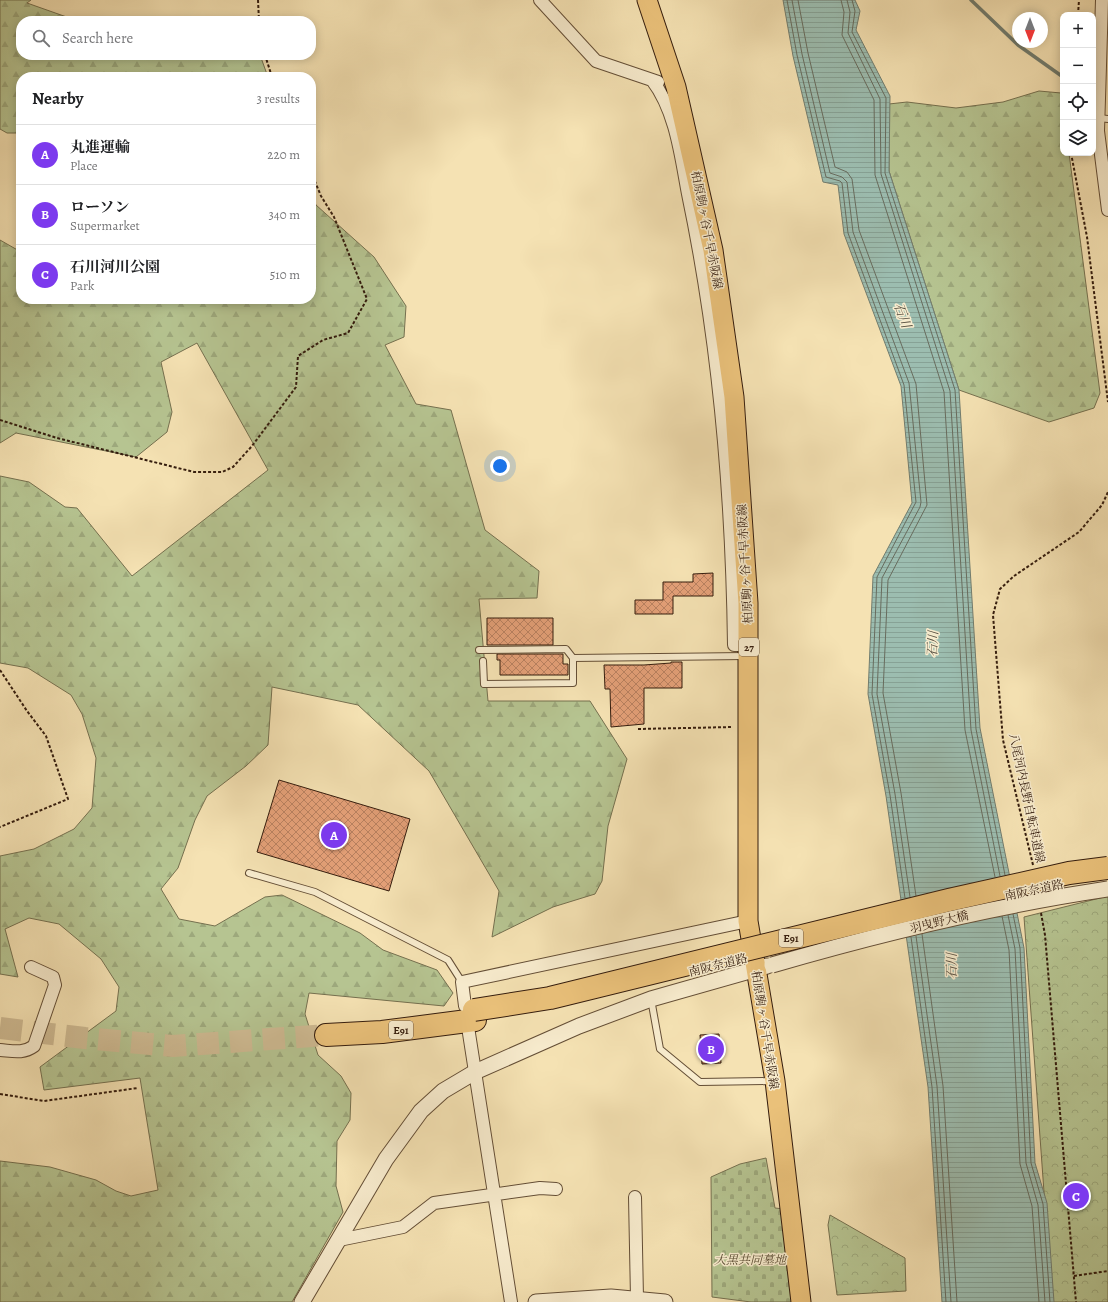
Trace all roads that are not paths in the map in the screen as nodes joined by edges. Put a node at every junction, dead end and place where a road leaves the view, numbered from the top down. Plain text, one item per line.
1 (540, 0) edge
2 (647, 0) edge
3 (1102, 0) edge
4 (652, 80) junction
5 (676, 87) junction
6 (1103, 118) edge
7 (1108, 210) edge
8 (479, 650) dead end
9 (749, 651) junction
10 (573, 658) junction
11 (483, 661) dead end
12 (1108, 868) edge
13 (249, 873) dead end
14 (1108, 876) edge
15 (1108, 889) edge
16 (748, 921) junction
17 (31, 967) dead end
18 (764, 967) junction
19 (462, 982) junction
20 (651, 999) junction
21 (471, 1016) junction
22 (326, 1031) tunnel mouth
23 (0, 1050) edge
24 (475, 1072) junction
25 (775, 1081) junction
26 (556, 1189) dead end
27 (494, 1193) junction
28 (635, 1197) dead end
29 (338, 1240) junction
30 (637, 1298) junction
31 (302, 1302) edge
32 (512, 1302) edge
33 (536, 1302) edge
34 (665, 1302) edge
35 (802, 1302) edge

1 - 4 street
2 - 5 main road, 柏原駒ヶ谷千早赤阪線 / 27
3 - 6 street
4 - 5 street
4 - 9 street
5 - 9 main road, 柏原駒ヶ谷千早赤阪線 / 27
6 - 7 street
8 - 10 lane
9 - 10 lane
9 - 16 main road, 柏原駒ヶ谷千早赤阪線 / 27
10 - 11 lane
12 - 21 highway, 南阪奈道路 / E91, bridge
13 - 19 lane
14 - 21 highway, 南阪奈道路 / E91
15 - 18 street, 羽曳野大橋, bridge
16 - 18 main road, 柏原駒ヶ谷千早赤阪線 / 27
16 - 19 street
17 - 23 street
18 - 20 street, 羽曳野大橋
18 - 25 main road, 柏原駒ヶ谷千早赤阪線 / 27
19 - 21 street
20 - 24 street, 羽曳野大橋
20 - 25 lane
21 - 22 highway, 南阪奈道路 / E91
21 - 24 street
24 - 27 street
24 - 29 street, 羽曳野大橋
25 - 35 main road, 柏原駒ヶ谷千早赤阪線 / 27
26 - 27 street
27 - 29 street
27 - 32 street
28 - 30 street
29 - 31 street, 羽曳野大橋
30 - 33 street
30 - 34 street

